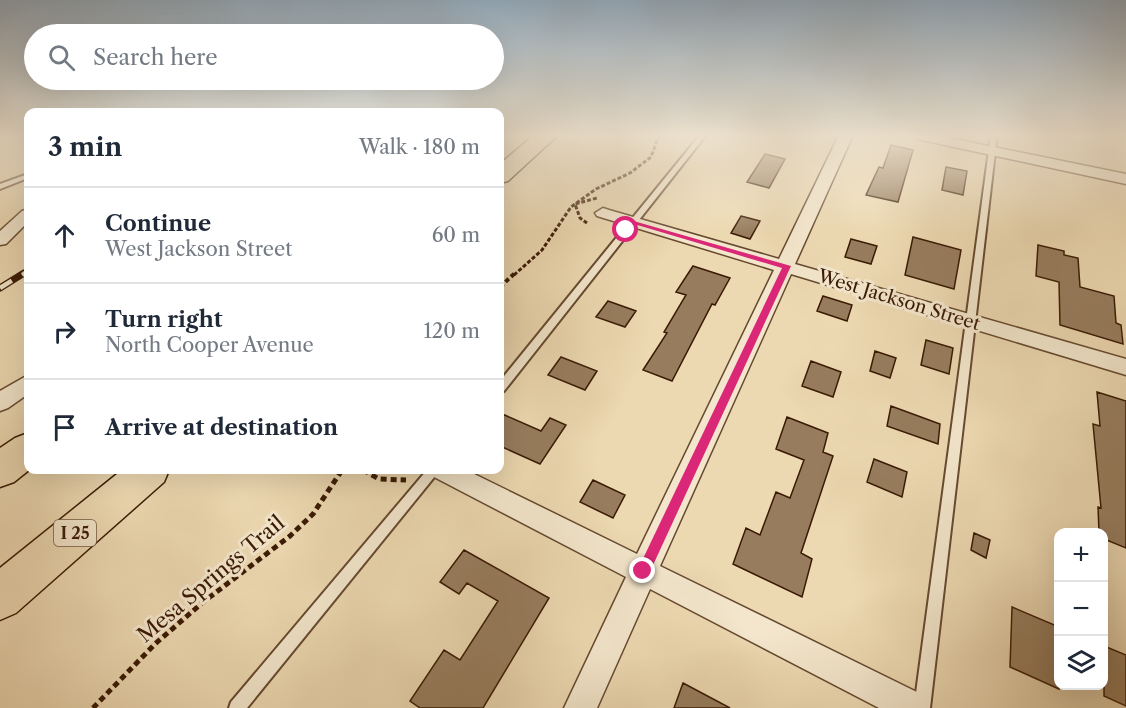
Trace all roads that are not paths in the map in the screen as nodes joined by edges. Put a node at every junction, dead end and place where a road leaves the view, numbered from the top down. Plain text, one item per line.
1 (676, 168) edge
2 (831, 168) edge
3 (990, 168) edge
4 (1075, 168) edge
5 (24, 178) edge
6 (1126, 179) edge
7 (0, 188) edge
8 (603, 213) dead end
9 (24, 218) edge
10 (632, 221) junction
11 (0, 240) edge
12 (787, 266) junction
13 (972, 321) junction
14 (1126, 367) edge
15 (504, 383) edge
16 (24, 386) edge
17 (0, 402) edge
18 (24, 452) edge
19 (0, 470) edge
20 (145, 474) edge
21 (430, 474) edge
22 (451, 474) edge
23 (643, 571) junction
24 (0, 597) edge
25 (237, 708) edge
26 (580, 708) edge
27 (913, 708) edge
28 (922, 708) edge

1 - 10 lane
2 - 12 street
3 - 13 lane
4 - 6 street
5 - 7 lane
8 - 10 street, West Jackson Street
9 - 11 street
10 - 12 street, West Jackson Street
10 - 15 lane
12 - 13 street, West Jackson Street
12 - 23 street
13 - 14 street, West Jackson Street
13 - 28 lane
16 - 17 street
18 - 19 highway
20 - 24 highway, I 25
21 - 25 lane
22 - 23 street
23 - 26 street
23 - 27 street

